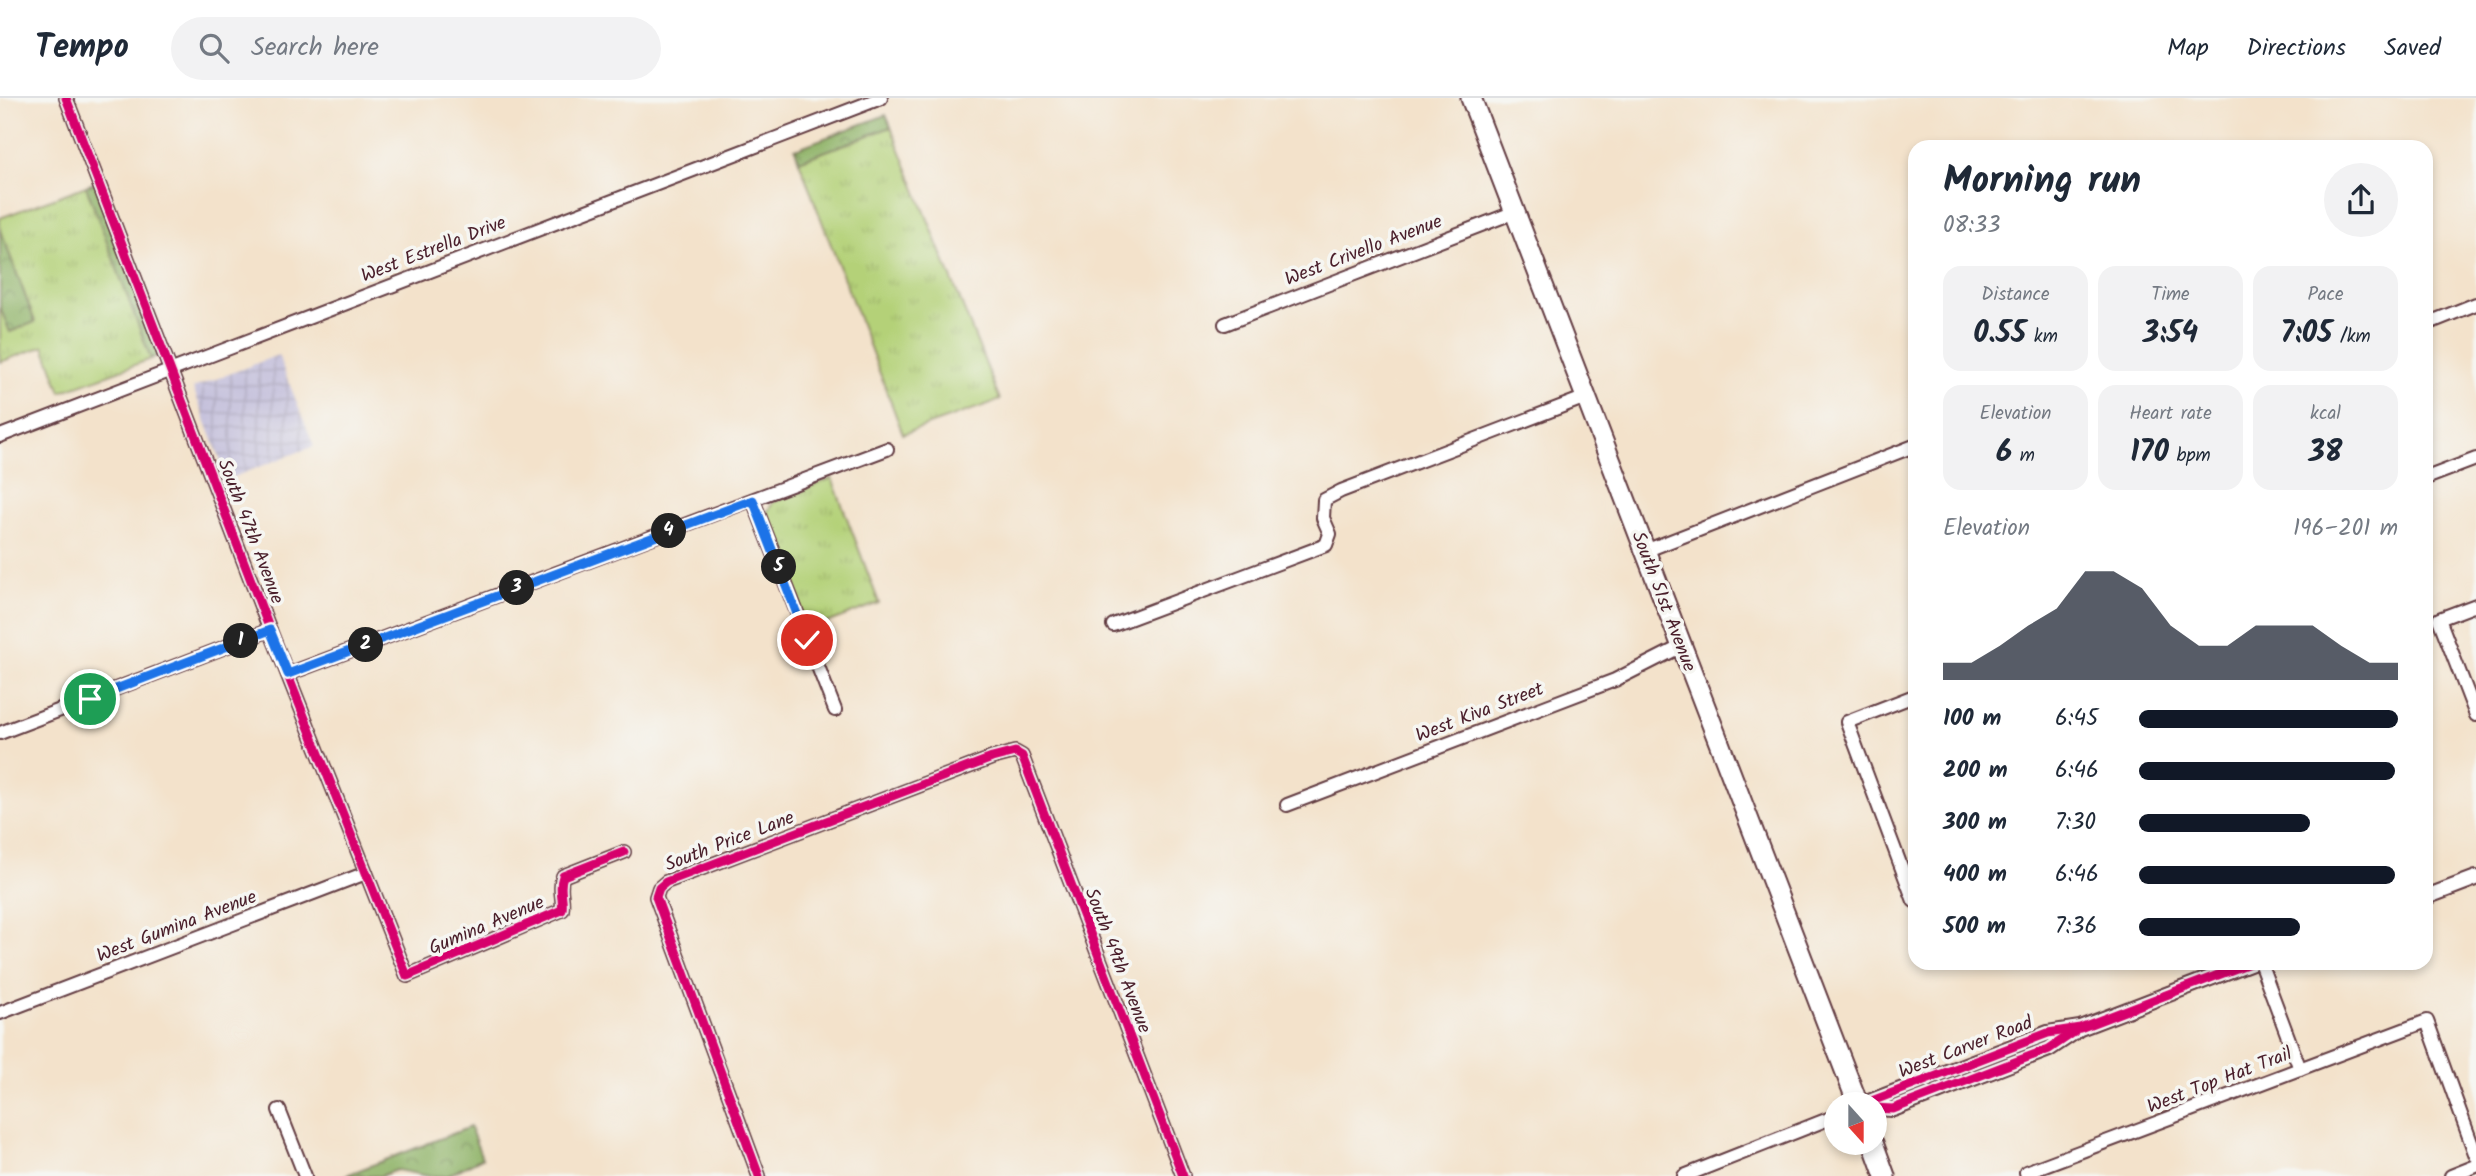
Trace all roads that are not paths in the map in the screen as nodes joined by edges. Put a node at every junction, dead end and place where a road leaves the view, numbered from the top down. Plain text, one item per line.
1 (66, 98) edge
2 (881, 98) edge
3 (1471, 98) edge
4 (1515, 212) junction
5 (2476, 304) edge
6 (2433, 321) edge
7 (1225, 324) dead end
8 (171, 369) junction
9 (1586, 397) junction
10 (0, 436) edge
11 (1908, 448) edge
12 (887, 449) dead end
13 (2476, 459) edge
14 (2433, 475) edge
15 (753, 500) junction
16 (1646, 551) junction
17 (2476, 605) edge
18 (1113, 625) dead end
19 (270, 630) junction
20 (1682, 646) junction
21 (288, 674) junction
22 (1908, 698) edge
23 (835, 710) dead end
24 (2476, 715) edge
25 (0, 733) edge
26 (1022, 755) joint
27 (1287, 805) dead end
28 (624, 852) dead end
29 (366, 873) junction
30 (2476, 878) edge
31 (1908, 885) edge
32 (2433, 894) edge
33 (2231, 970) edge
34 (2263, 970) edge
35 (407, 976) joint
36 (0, 1013) edge
37 (2080, 1028) junction
38 (2300, 1069) junction
39 (1853, 1092) edge
40 (1887, 1095) edge
41 (1887, 1109) edge
42 (279, 1110) dead end
43 (1824, 1121) edge
44 (1877, 1155) edge
45 (2476, 1156) edge
46 (2476, 1166) edge
47 (2026, 1174) edge
48 (305, 1176) edge
49 (759, 1176) edge
50 (1182, 1176) edge
51 (1684, 1176) edge
52 (1885, 1176) edge
53 (2451, 1176) edge

1 - 8 street, South 47th Avenue
2 - 8 street, West Estrella Drive
3 - 4 main road, South 51st Avenue
4 - 7 street, West Crivello Avenue
4 - 9 main road, South 51st Avenue
5 - 6 street
8 - 10 street, West Estrella Drive
8 - 19 street, South 47th Avenue
9 - 16 main road, South 51st Avenue
9 - 18 street
11 - 16 street
12 - 15 street
13 - 14 street
15 - 21 street
15 - 23 street
16 - 20 main road, South 51st Avenue
17 - 24 street
19 - 21 street, South 47th Avenue
19 - 25 street
20 - 27 street, West Kiva Street
20 - 39 main road, South 51st Avenue
21 - 29 street, South 47th Avenue
22 - 31 street
26 - 49 street, South Price Lane
26 - 50 street, South 49th Avenue
28 - 35 street, Gumina Avenue
29 - 35 street, South 47th Avenue
29 - 36 street, West Gumina Avenue
30 - 32 street
33 - 37 street, West Carver Road
34 - 38 street
37 - 40 street, West Carver Road
37 - 41 street, West Carver Road
38 - 45 street, West Top Hat Trail
38 - 47 street, West Top Hat Trail
42 - 48 street
43 - 51 street
44 - 52 main road
46 - 53 street

